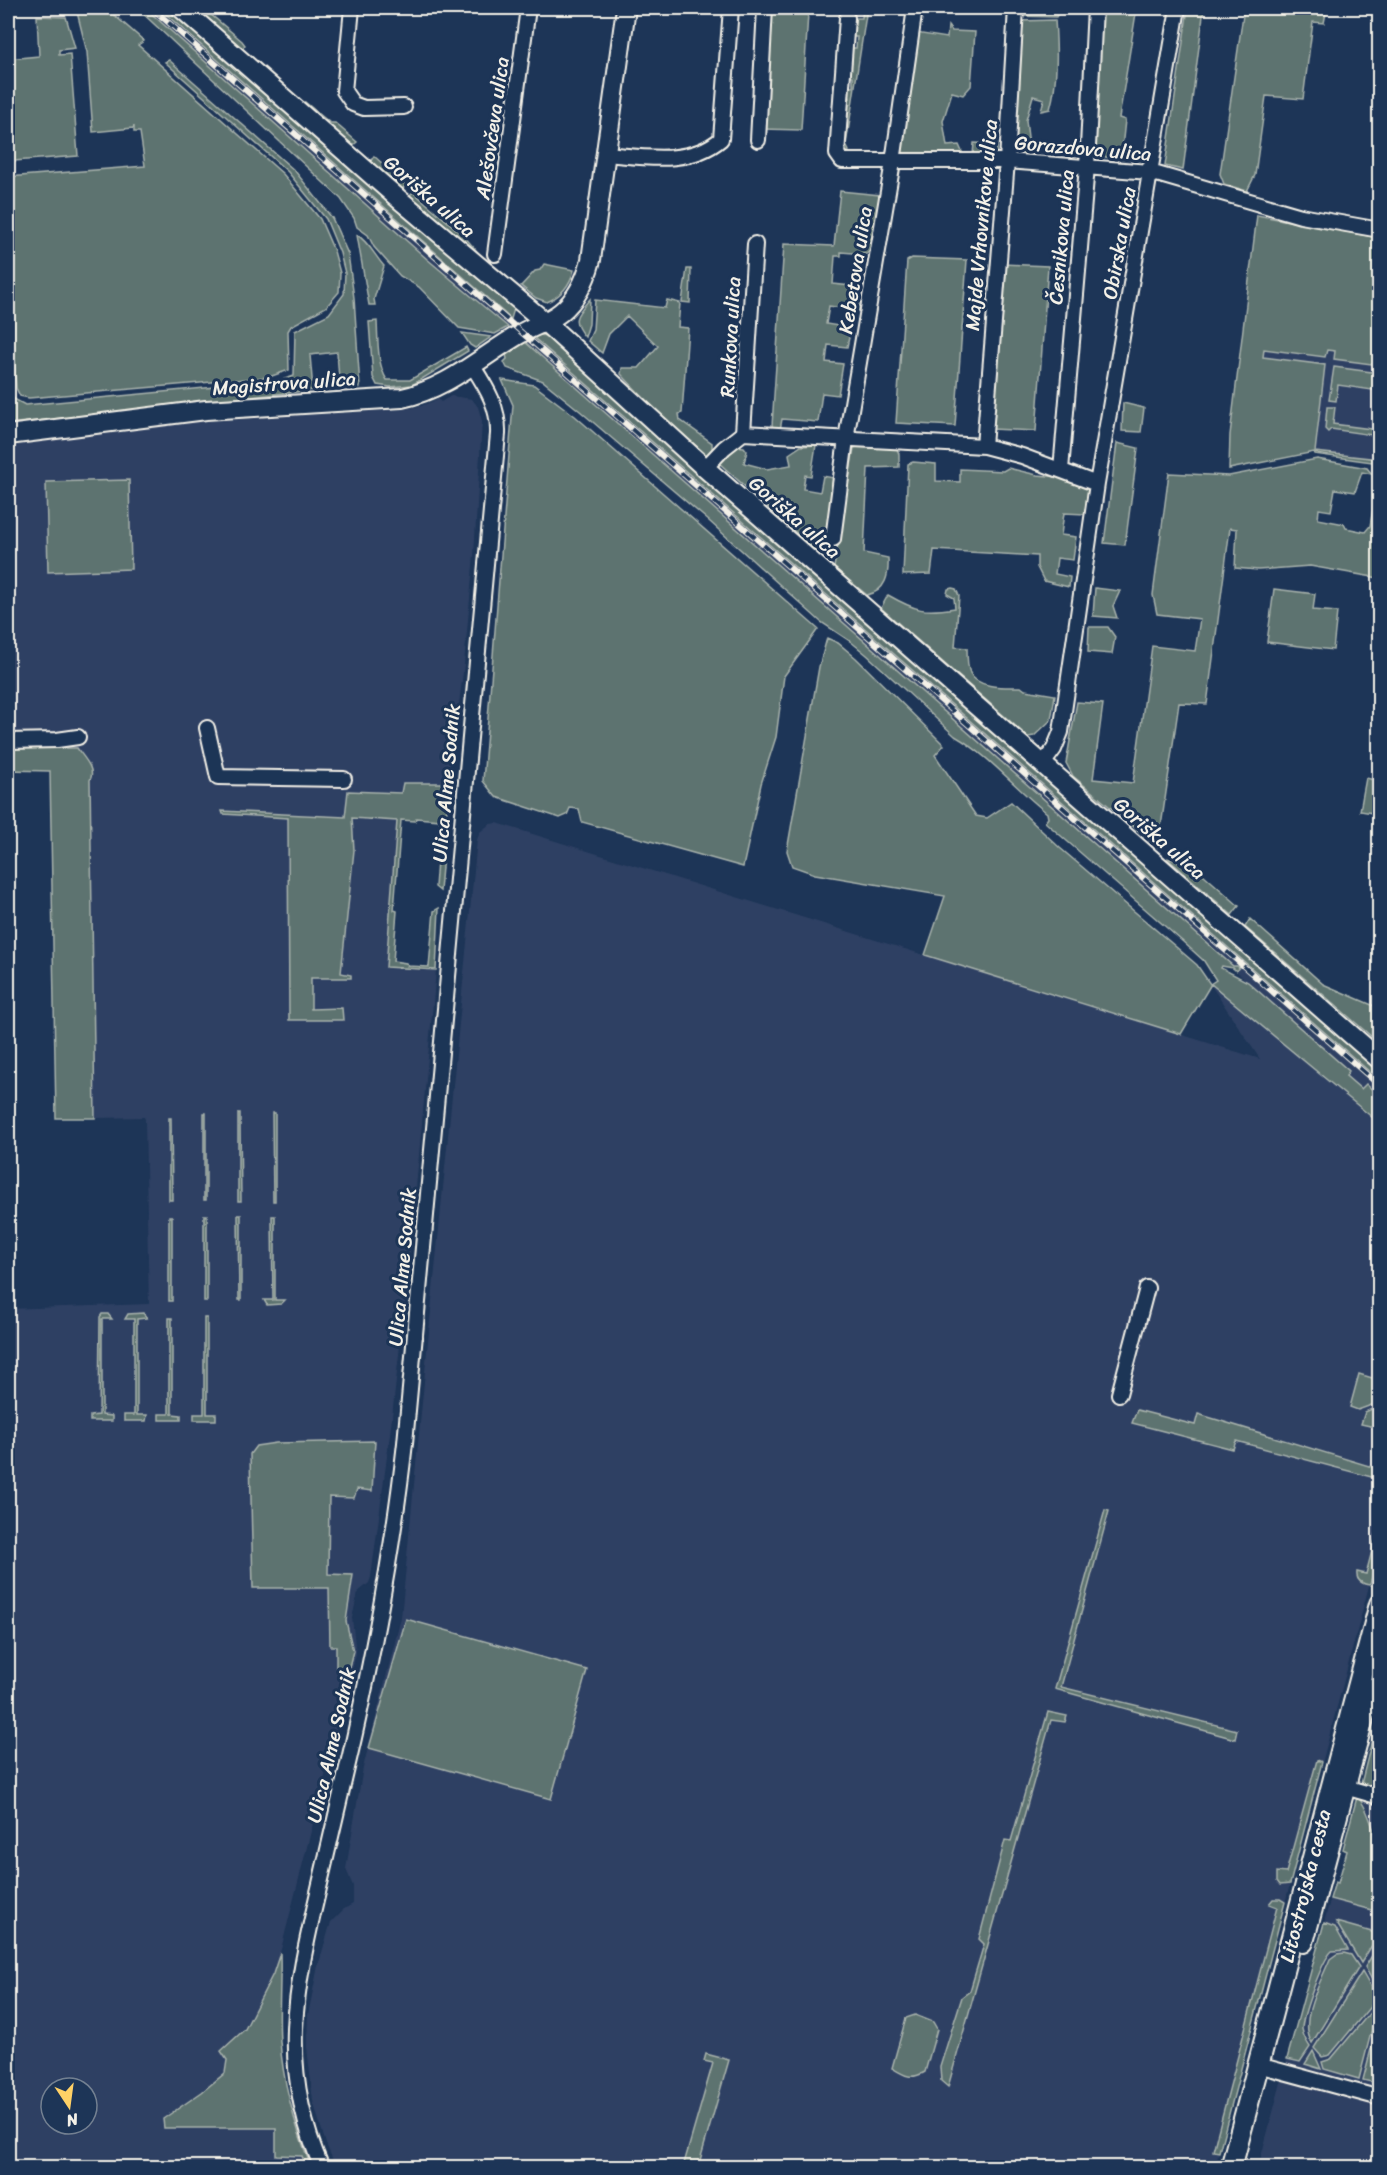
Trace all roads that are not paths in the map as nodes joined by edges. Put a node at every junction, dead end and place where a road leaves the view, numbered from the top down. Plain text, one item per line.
1 (182, 8) edge
2 (352, 8) edge
3 (528, 8) edge
4 (626, 8) edge
5 (731, 8) edge
6 (765, 8) edge
7 (915, 8) edge
8 (1016, 8) edge
9 (1095, 8) edge
10 (1178, 8) edge
11 (847, 18) dead end
12 (404, 107) dead end
13 (758, 140) dead end
14 (605, 154) junction
15 (1006, 161) junction
16 (893, 162) junction
17 (1087, 166) junction
18 (1150, 172) junction
19 (1380, 230) edge
20 (755, 244) dead end
21 (495, 254) dead end
22 (545, 322) junction
23 (472, 364) junction
24 (743, 433) junction
25 (8, 435) edge
26 (846, 439) junction
27 (984, 446) junction
28 (705, 468) junction
29 (1061, 470) junction
30 (1096, 484) junction
31 (833, 540) dead end
32 (207, 728) dead end
33 (78, 737) dead end
34 (8, 741) edge
35 (1043, 764) junction
36 (344, 779) dead end
37 (1380, 1060) edge
38 (1147, 1288) dead end
39 (1119, 1394) dead end
40 (1380, 1604) edge
41 (1380, 1655) edge
42 (1338, 1785) junction
43 (1380, 1797) edge
44 (1264, 2066) junction
45 (1380, 2098) edge
46 (322, 2168) edge
47 (1231, 2168) edge
48 (1243, 2168) edge

1 - 22 street, Goriška ulica
2 - 12 street
3 - 21 street, Alešovčeva ulica
4 - 14 street, Magistrova ulica
5 - 14 street
6 - 13 street
7 - 16 street, Kebetova ulica
8 - 15 street, Majde Vrhovnikove ulica
9 - 17 street, Česnikova ulica
10 - 18 street, Obirska ulica
11 - 16 street, Gorazdova ulica
14 - 22 street, Magistrova ulica
15 - 16 street, Gorazdova ulica
15 - 17 street, Gorazdova ulica
15 - 27 street, Majde Vrhovnikove ulica
16 - 26 street, Kebetova ulica
17 - 18 street, Gorazdova ulica
17 - 29 street, Česnikova ulica
18 - 19 street, Gorazdova ulica
18 - 30 street, Obirska ulica
20 - 24 street, Runkova ulica
22 - 23 street, Magistrova ulica
22 - 28 street, Goriška ulica
23 - 25 street, Magistrova ulica
23 - 46 street, Ulica Alme Sodnik
24 - 26 street
24 - 28 street
26 - 27 street
26 - 31 street, Kebetova ulica
27 - 29 street
28 - 35 street, Goriška ulica
29 - 30 street
30 - 35 street, Obirska ulica
32 - 36 street
33 - 34 street
35 - 37 street, Goriška ulica
38 - 39 street
40 - 42 main road, Litostrojska cesta
41 - 42 main road, Litostrojska cesta
42 - 43 street
42 - 44 main road, Litostrojska cesta
44 - 45 street
44 - 47 main road, Litostrojska cesta
44 - 48 main road, Litostrojska cesta

